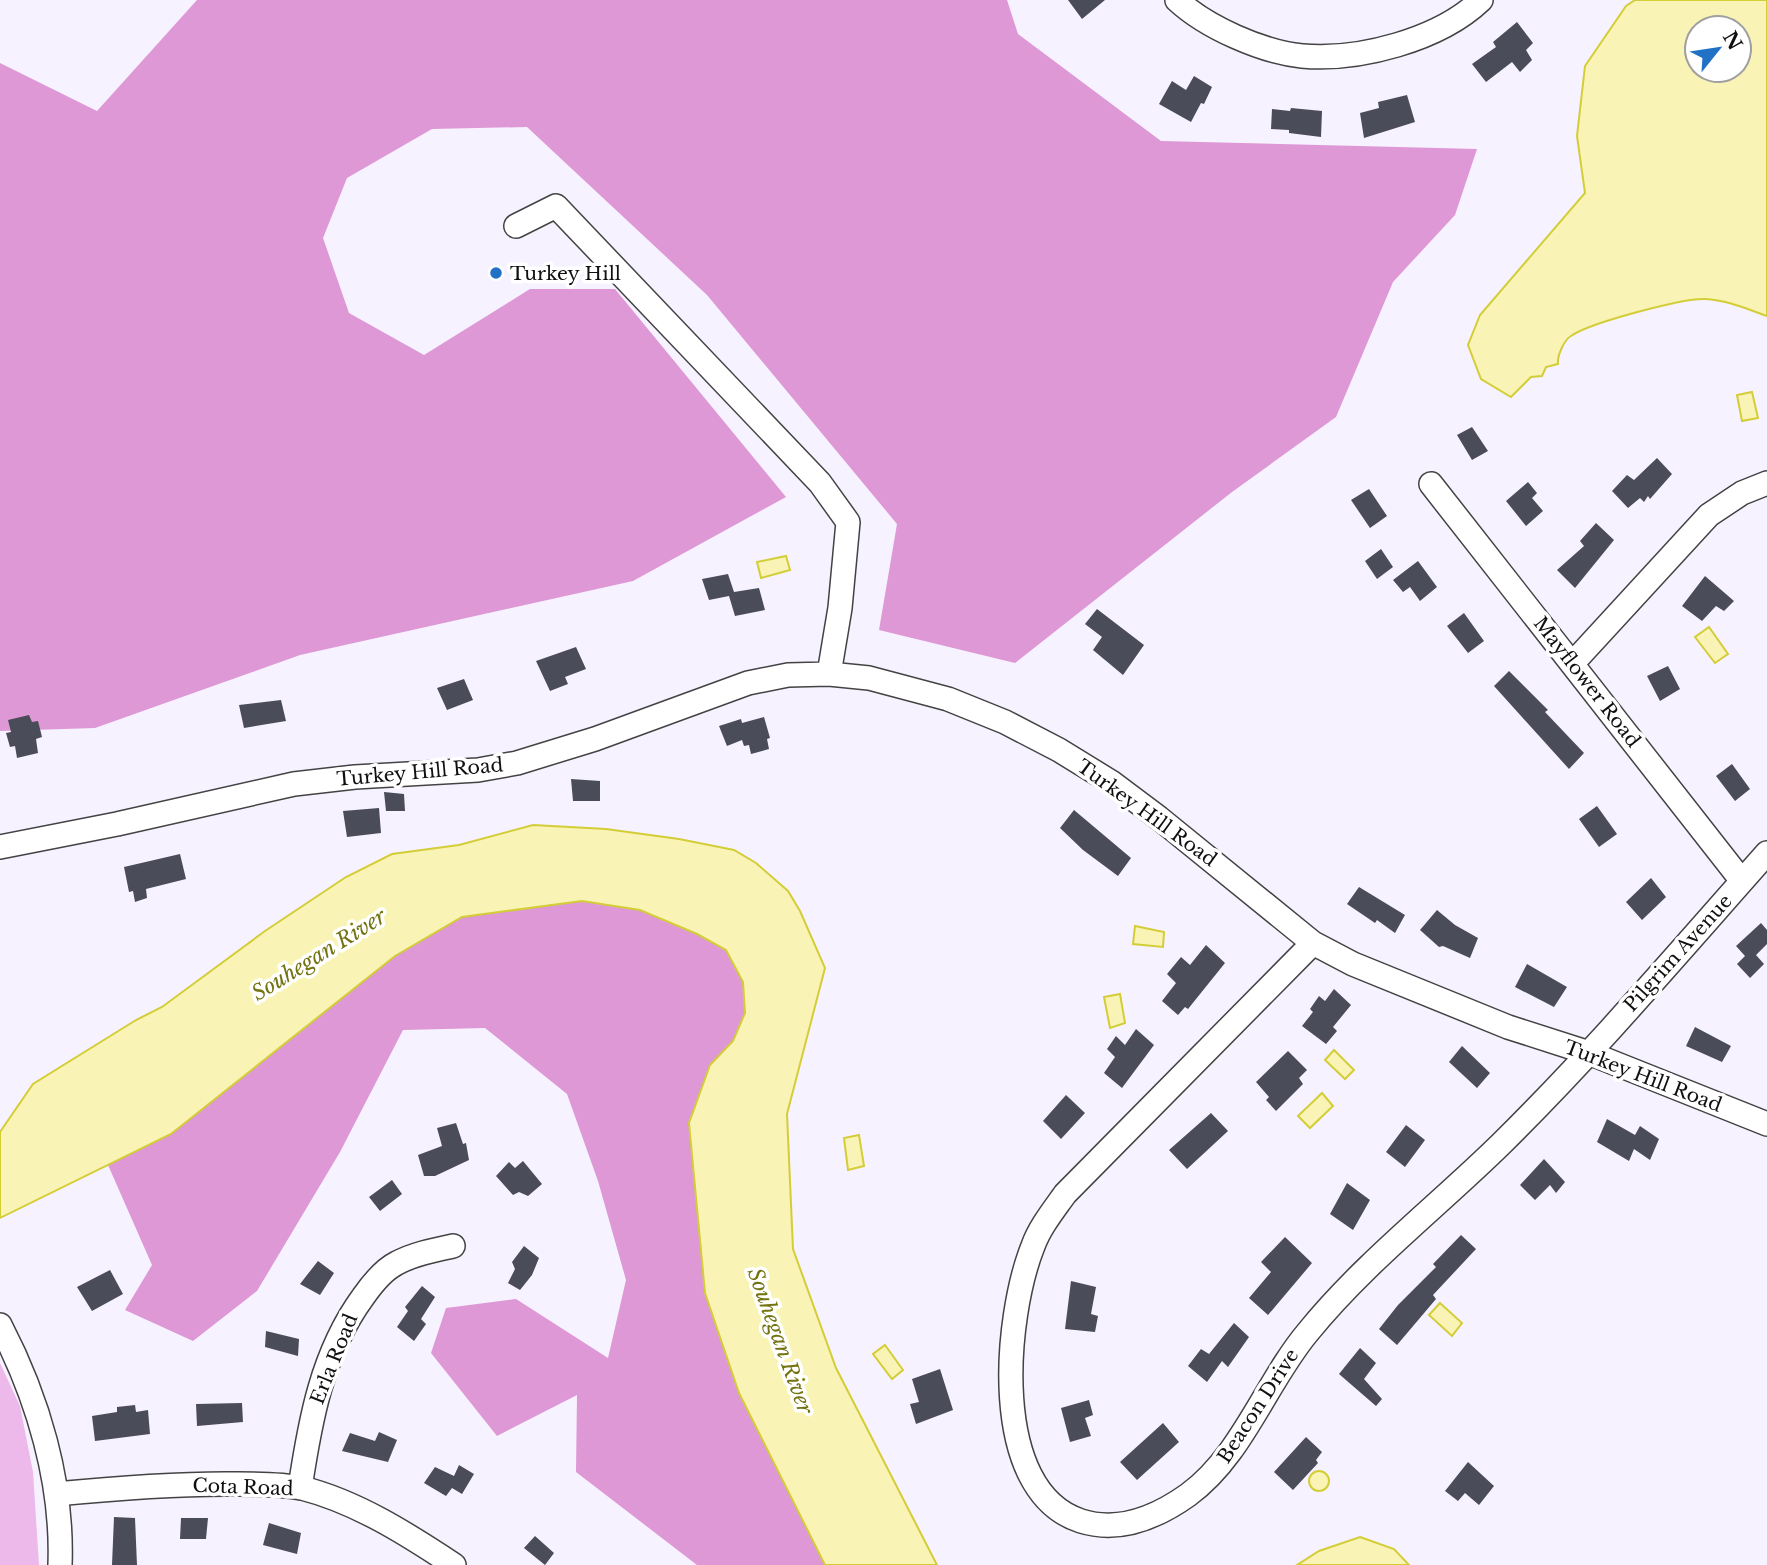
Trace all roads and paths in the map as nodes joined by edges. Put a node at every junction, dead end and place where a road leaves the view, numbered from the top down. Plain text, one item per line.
1 (1177, 0) edge
2 (1481, 0) edge
3 (516, 226) dead end
4 (1767, 483) edge
5 (1431, 484) dead end
6 (1572, 664) junction
7 (829, 674) junction
8 (0, 847) edge
9 (1767, 853) edge
10 (1742, 881) junction
11 (1313, 943) junction
12 (1589, 1053) junction
13 (1767, 1124) edge
14 (453, 1246) dead end
15 (0, 1325) edge
16 (300, 1488) junction
17 (57, 1494) junction
18 (60, 1565) edge
19 (454, 1565) edge

1 - 2 street
3 - 7 street
4 - 6 street
5 - 6 street, Mayflower Road
6 - 10 street, Mayflower Road
7 - 8 street, Turkey Hill Road
7 - 11 street, Turkey Hill Road
9 - 10 street, Pilgrim Avenue
10 - 12 street, Pilgrim Avenue
11 - 12 street, Turkey Hill Road
11 - 12 street, Beacon Drive
12 - 13 street, Turkey Hill Road
14 - 16 street, Erla Road
15 - 17 street
16 - 17 street, Cota Road
16 - 19 street, Cota Road
17 - 18 street

